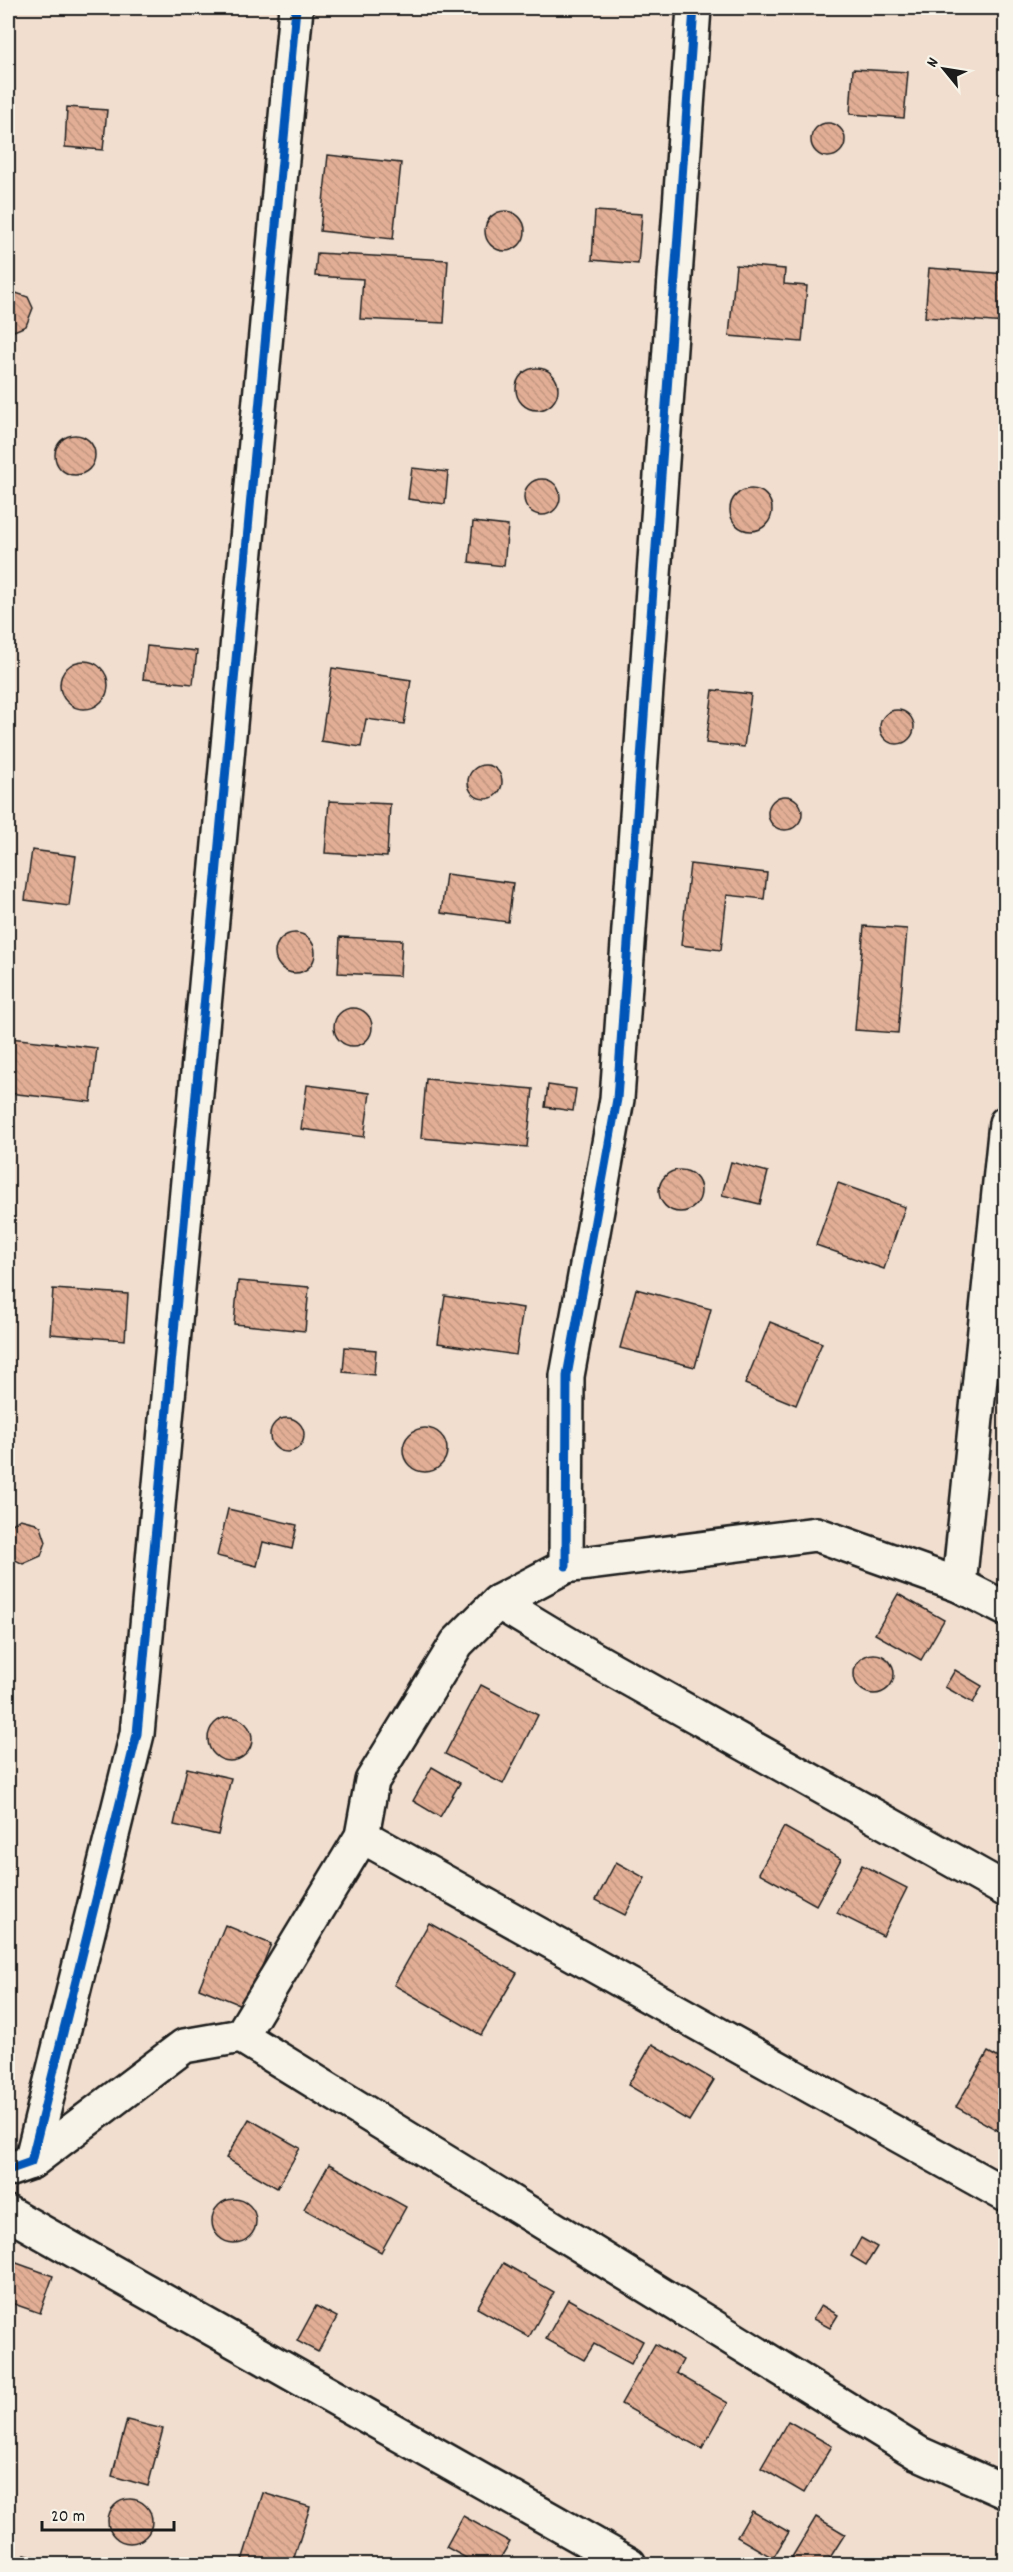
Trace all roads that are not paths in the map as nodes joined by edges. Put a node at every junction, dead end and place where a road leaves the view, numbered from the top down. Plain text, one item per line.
1 (296, 8) edge
2 (694, 8) edge
3 (1005, 1124) edge
4 (996, 1308) edge
5 (566, 1566) junction
6 (959, 1585) junction
7 (498, 1602) junction
8 (1005, 1609) edge
9 (362, 1836) junction
10 (1005, 1890) edge
11 (241, 2036) junction
12 (19, 2166) edge
13 (1005, 2195) edge
14 (8, 2213) edge
15 (1005, 2492) edge
16 (624, 2563) edge

1 - 12 street
2 - 5 street
3 - 4 street
4 - 6 street
5 - 6 street
5 - 7 street
6 - 8 street
7 - 9 street
7 - 10 street
9 - 11 street
9 - 13 street
11 - 12 street
11 - 15 street
14 - 16 street

